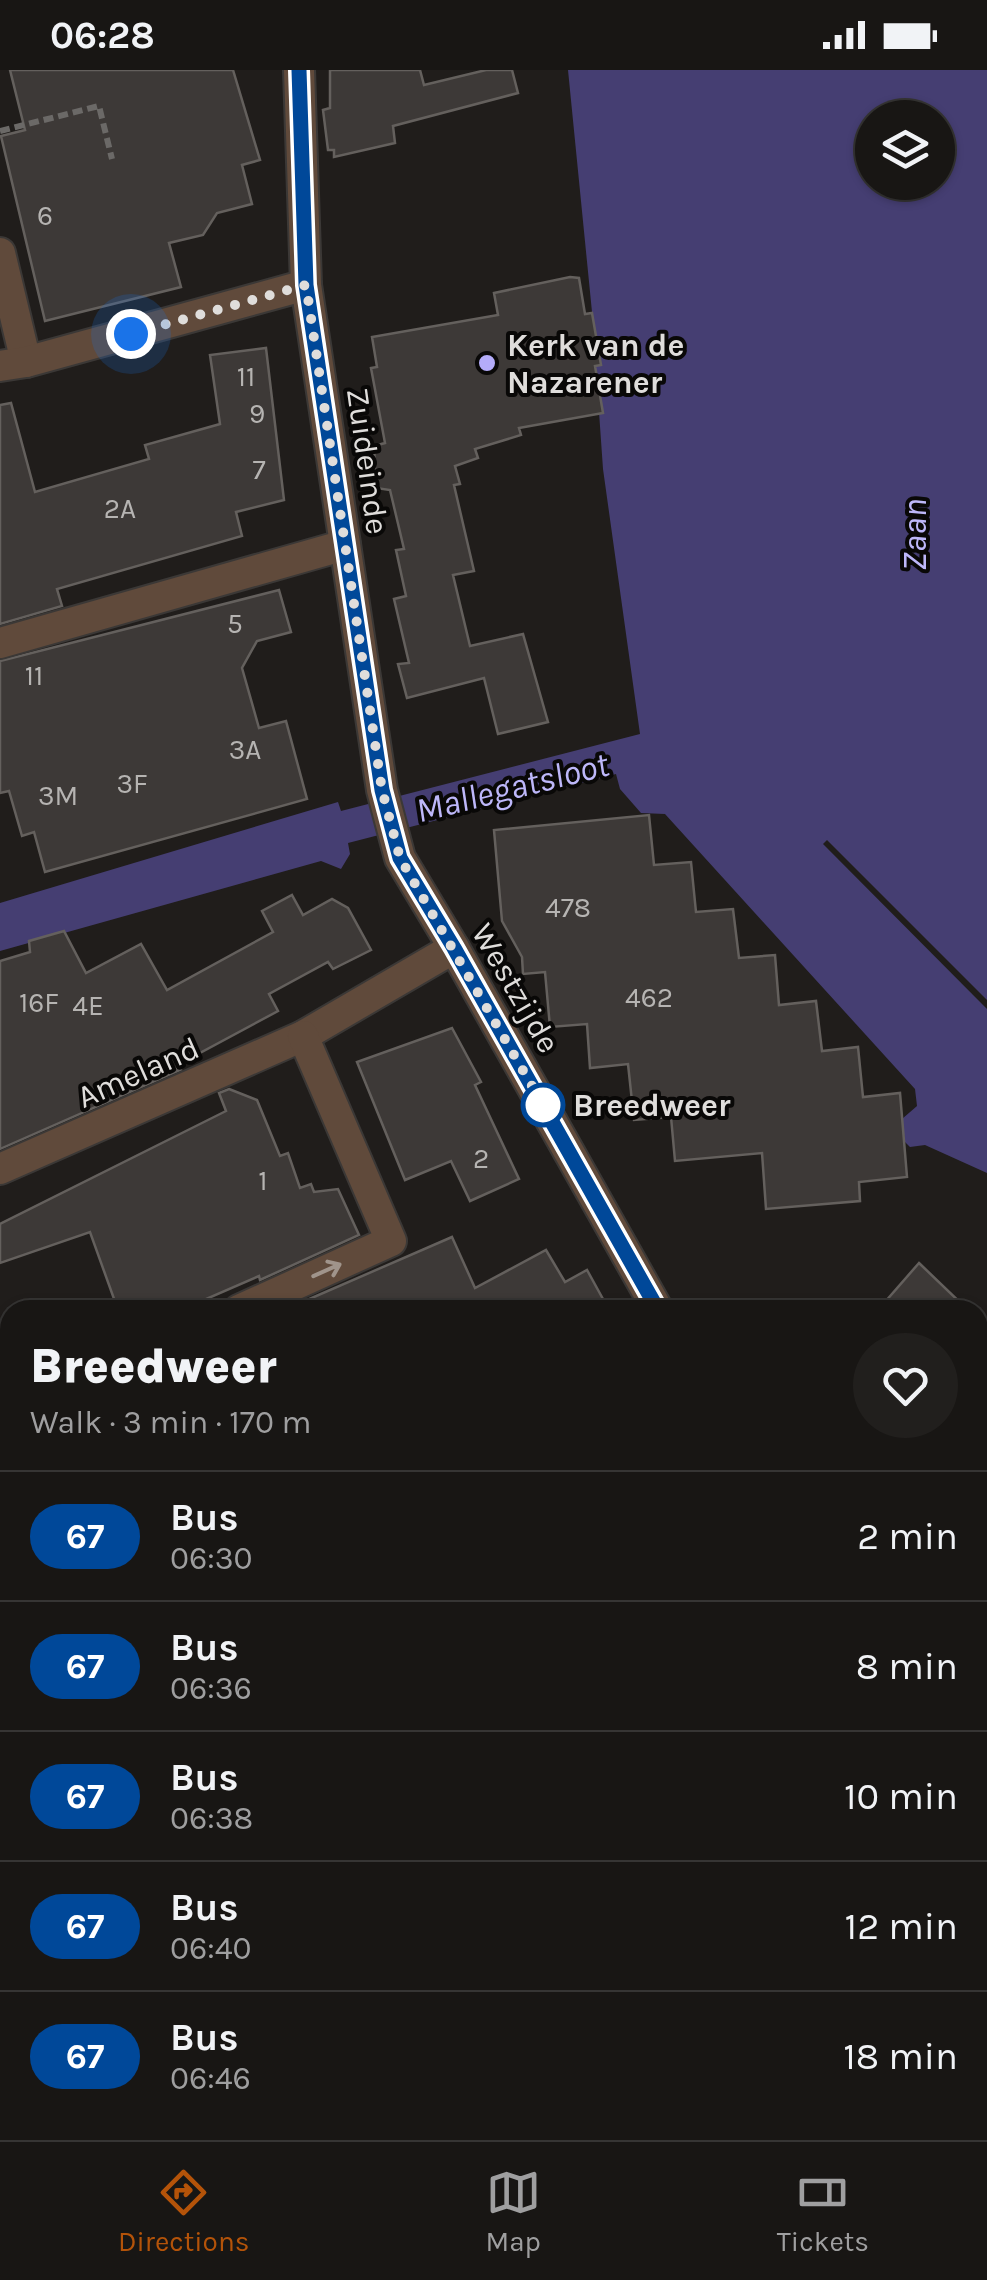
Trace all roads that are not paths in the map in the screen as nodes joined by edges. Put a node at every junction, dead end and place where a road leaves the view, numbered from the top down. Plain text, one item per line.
1 (299, 70) edge
2 (0, 253) edge
3 (306, 285) junction
4 (13, 364) edge
5 (345, 545) junction
6 (0, 643) edge
7 (400, 858) joint
8 (454, 948) junction
9 (303, 1036) junction
10 (0, 1169) edge
11 (261, 1300) edge
12 (652, 1300) edge

1 - 3 street, Zuideinde
2 - 4 street
3 - 4 street
3 - 5 street, Zuideinde
5 - 6 street
5 - 7 street, Zuideinde
7 - 8 street, Westzijde
8 - 9 street, Ameland
8 - 12 street, Westzijde
9 - 10 street, Ameland
11 -> 9 street

